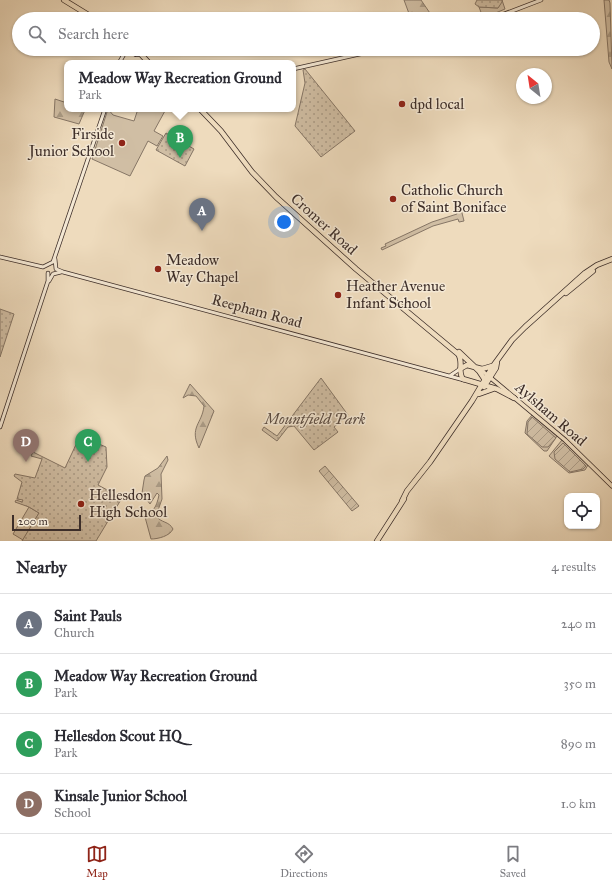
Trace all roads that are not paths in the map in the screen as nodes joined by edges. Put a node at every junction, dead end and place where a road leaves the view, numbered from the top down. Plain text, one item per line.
1 (64, 0) edge
2 (541, 0) edge
3 (84, 12) edge
4 (509, 12) edge
5 (351, 56) edge
6 (296, 68) edge
7 (104, 112) edge
8 (203, 112) edge
9 (0, 257) edge
10 (55, 259) junction
11 (612, 260) edge
12 (40, 266) junction
13 (49, 266) junction
14 (56, 268) junction
15 (48, 272) junction
16 (63, 272) junction
17 (54, 274) junction
18 (48, 281) junction
19 (446, 343) junction
20 (497, 362) junction
21 (473, 365) junction
22 (493, 366) junction
23 (460, 369) junction
24 (479, 370) junction
25 (445, 375) junction
26 (465, 380) junction
27 (487, 380) junction
28 (474, 383) junction
29 (497, 389) junction
30 (504, 392) junction
31 (479, 394) junction
32 (514, 398) junction
33 (472, 401) junction
34 (0, 427) edge
35 (612, 486) edge
36 (377, 541) edge

1 - 3 highway
2 - 4 street
5 - 6 street
7 - 10 street
8 - 19 highway, Cromer Road
9 - 12 street, Reepham Road
10 - 13 street
10 - 14 street
11 - 20 highway
12 - 13 street, Reepham Road
12 - 15 street, Reepham Road
13 - 14 street, Reepham Road
13 - 15 street
14 - 16 street, Reepham Road
14 - 17 street
15 - 17 street, Reepham Road
15 - 18 street
16 - 17 street, Reepham Road
16 - 25 street, Reepham Road
17 - 18 street
18 - 34 street
19 - 21 highway, Cromer Road
19 - 23 highway, Cromer Road
20 - 22 highway
20 - 27 highway
21 - 23 highway
21 - 24 highway, Cromer Road
22 - 24 highway
22 - 27 highway
23 - 25 street
23 - 26 highway
24 - 27 highway, Cromer Road
24 - 28 highway
25 - 26 street, Reepham Road
26 - 28 highway, Reepham Road
27 - 28 highway, Reepham Road
27 - 29 highway, Reepham Road
27 - 30 highway
27 - 31 highway
27 - 32 main road, Aylsham Road
27 - 33 highway
28 - 33 highway
29 - 30 highway, Reepham Road
29 - 31 highway
30 - 32 highway
31 - 33 highway
32 - 35 main road, Aylsham Road
33 - 36 highway

